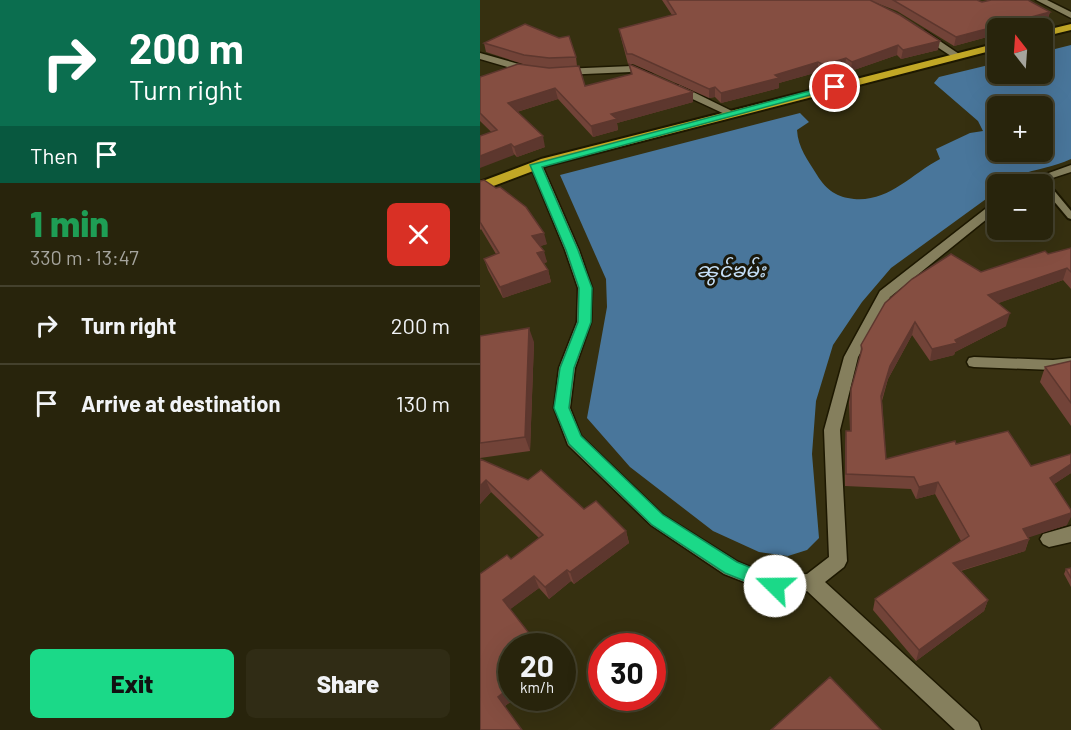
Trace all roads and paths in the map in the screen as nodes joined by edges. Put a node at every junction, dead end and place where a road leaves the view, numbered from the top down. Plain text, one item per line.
1 (1040, 0) edge
2 (1071, 15) edge
3 (912, 26) edge
4 (1071, 27) edge
5 (1053, 31) edge
6 (987, 49) edge
7 (480, 56) edge
8 (957, 56) junction
9 (733, 114) junction
10 (536, 165) junction
11 (1071, 168) edge
12 (1052, 174) edge
13 (480, 187) edge
14 (1053, 195) edge
15 (987, 212) edge
16 (1071, 216) edge
17 (974, 362) dead end
18 (1071, 363) edge
19 (1071, 534) edge
20 (1049, 539) dead end
21 (811, 582) junction
22 (970, 730) edge

1 - 2 street
3 - 8 street
4 - 5 highway
6 - 8 highway
7 - 9 street
8 - 9 highway
9 - 10 highway
10 - 13 highway
10 - 21 street
11 - 12 street
14 - 16 lane
15 - 21 street
17 - 18 street
19 - 20 street
21 - 22 street

